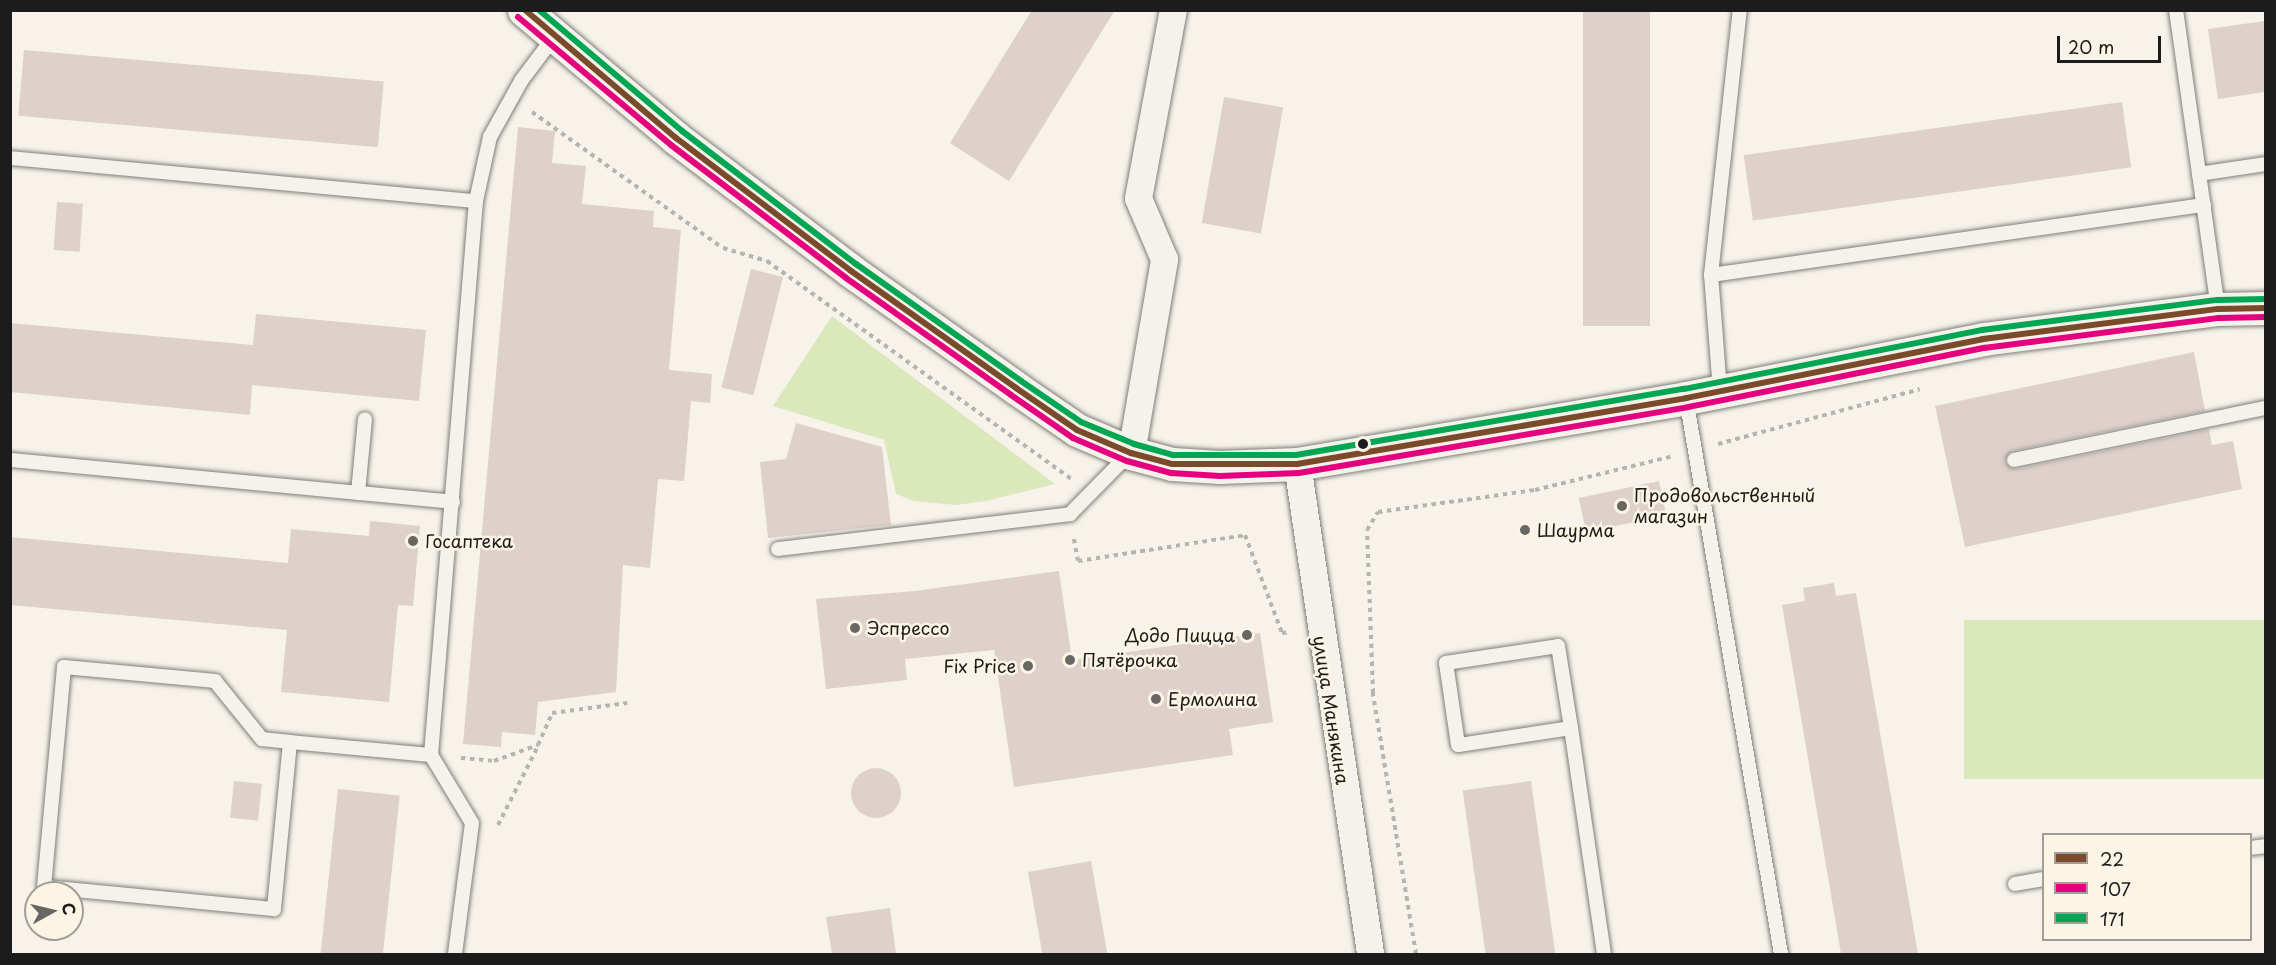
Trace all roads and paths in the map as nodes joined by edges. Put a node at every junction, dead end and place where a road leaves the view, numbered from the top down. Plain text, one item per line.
1 (525, 10) edge
2 (1173, 10) edge
3 (1740, 10) edge
4 (2176, 10) edge
5 (554, 37) junction
6 (511, 98) junction
7 (10, 158) edge
8 (2265, 164) edge
9 (2199, 174) junction
10 (476, 201) junction
11 (2204, 205) junction
12 (1711, 275) junction
13 (2265, 308) edge
14 (2218, 309) junction
15 (1932, 386) dead end
16 (1720, 391) junction
17 (1686, 398) junction
18 (2265, 408) edge
19 (365, 418) dead end
20 (1696, 451) junction
21 (1131, 453) junction
22 (10, 460) edge
23 (2014, 460) dead end
24 (1297, 464) junction
25 (1090, 492) junction
26 (358, 493) junction
27 (453, 501) junction
28 (1070, 514) junction
29 (778, 549) dead end
30 (1318, 628) junction
31 (627, 703) dead end
32 (1570, 728) junction
33 (290, 741) junction
34 (538, 745) junction
35 (432, 755) junction
36 (495, 830) dead end
37 (2042, 879) edge
38 (2015, 884) dead end
39 (455, 954) edge
40 (1370, 954) edge
41 (1416, 954) edge
42 (1604, 954) edge
43 (1781, 954) edge

1 - 5 main road
2 - 21 street
3 - 12 lane
4 - 9 lane
5 - 6 lane
5 - 21 main road
6 - 10 lane
6 - 25 path
7 - 10 lane
8 - 9 lane
9 - 11 lane
10 - 27 lane
11 - 12 lane
11 - 14 lane
12 - 16 lane
13 - 14 main road
14 - 16 main road
15 - 20 path
16 - 17 main road
17 - 20 lane
17 - 24 main road
18 - 23 lane
19 - 26 lane
20 - 41 path
20 - 43 lane
21 - 24 main road
21 - 25 lane
22 - 26 lane
24 - 30 street, улица Манякина
25 - 28 lane
26 - 27 lane
27 - 35 lane
28 - 29 lane
28 - 30 path
30 - 40 street, улица Манякина
31 - 34 path
32 - 32 lane
32 - 42 lane
33 - 33 lane
33 - 35 lane
34 - 35 path
34 - 36 path
35 - 39 lane
37 - 38 lane

